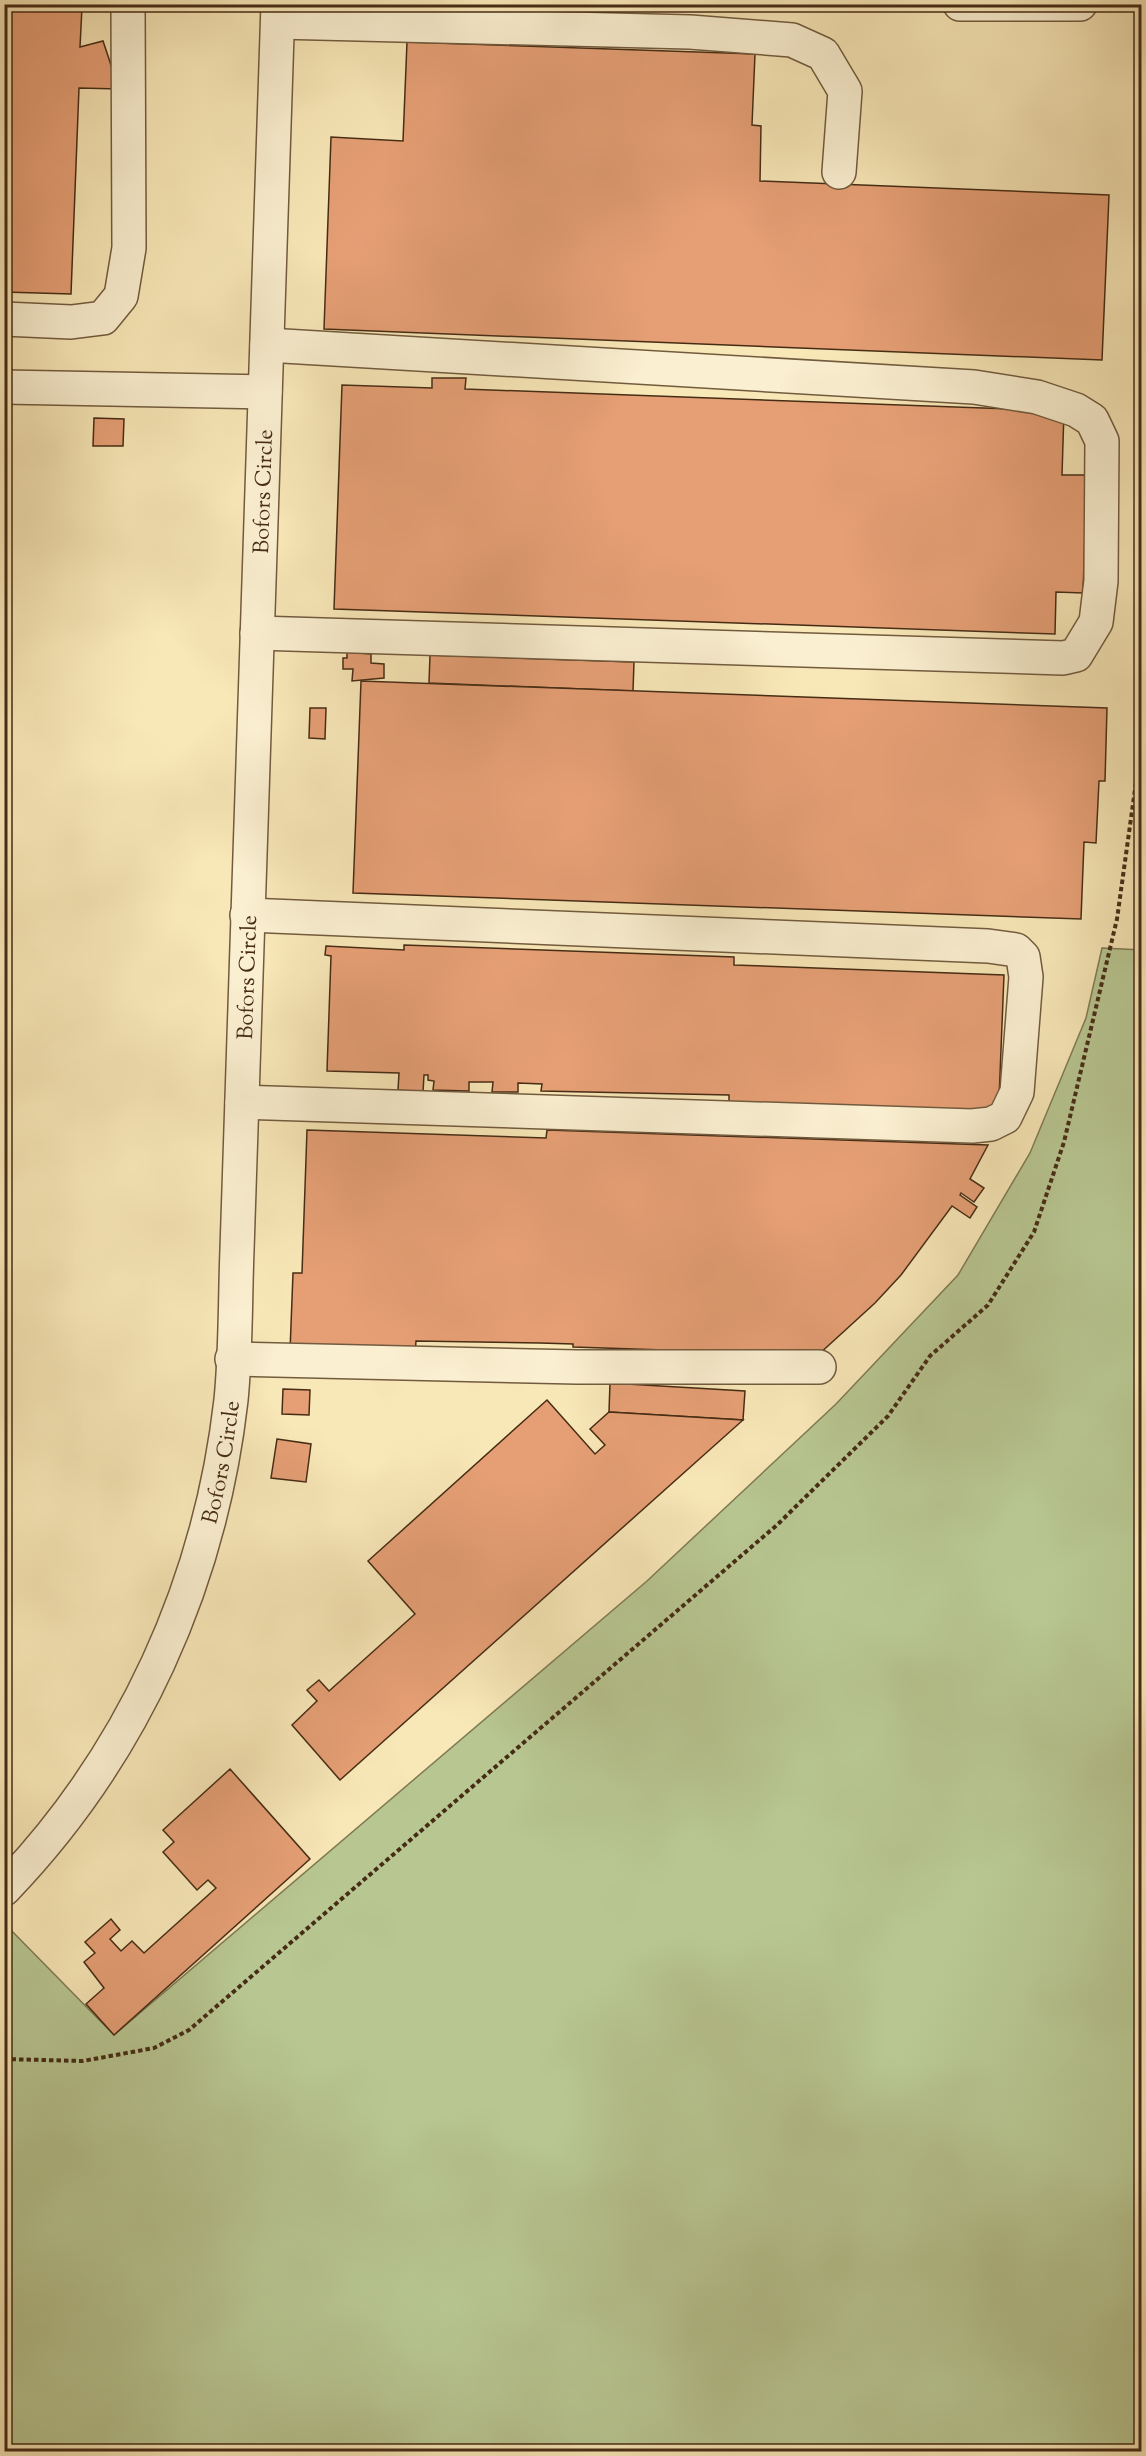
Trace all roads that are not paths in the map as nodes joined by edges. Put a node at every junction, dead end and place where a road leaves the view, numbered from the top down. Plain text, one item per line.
1 (128, 4) edge
2 (960, 4) edge
3 (1080, 4) edge
4 (278, 13) edge
5 (839, 171) dead end
6 (4, 319) edge
7 (267, 345) junction
8 (4, 387) edge
9 (265, 392) junction
10 (257, 633) junction
11 (248, 915) junction
12 (242, 1102) junction
13 (232, 1359) junction
14 (819, 1367) dead end
15 (4, 1889) edge

1 - 6 street
2 - 3 street
4 - 5 street
4 - 7 street, Bofors Circle
7 - 9 street, Bofors Circle
7 - 10 street
8 - 9 street
9 - 10 street, Bofors Circle
10 - 11 street, Bofors Circle
11 - 12 street, Bofors Circle
11 - 12 street
12 - 13 street, Bofors Circle
13 - 14 street
13 - 15 street, Bofors Circle

